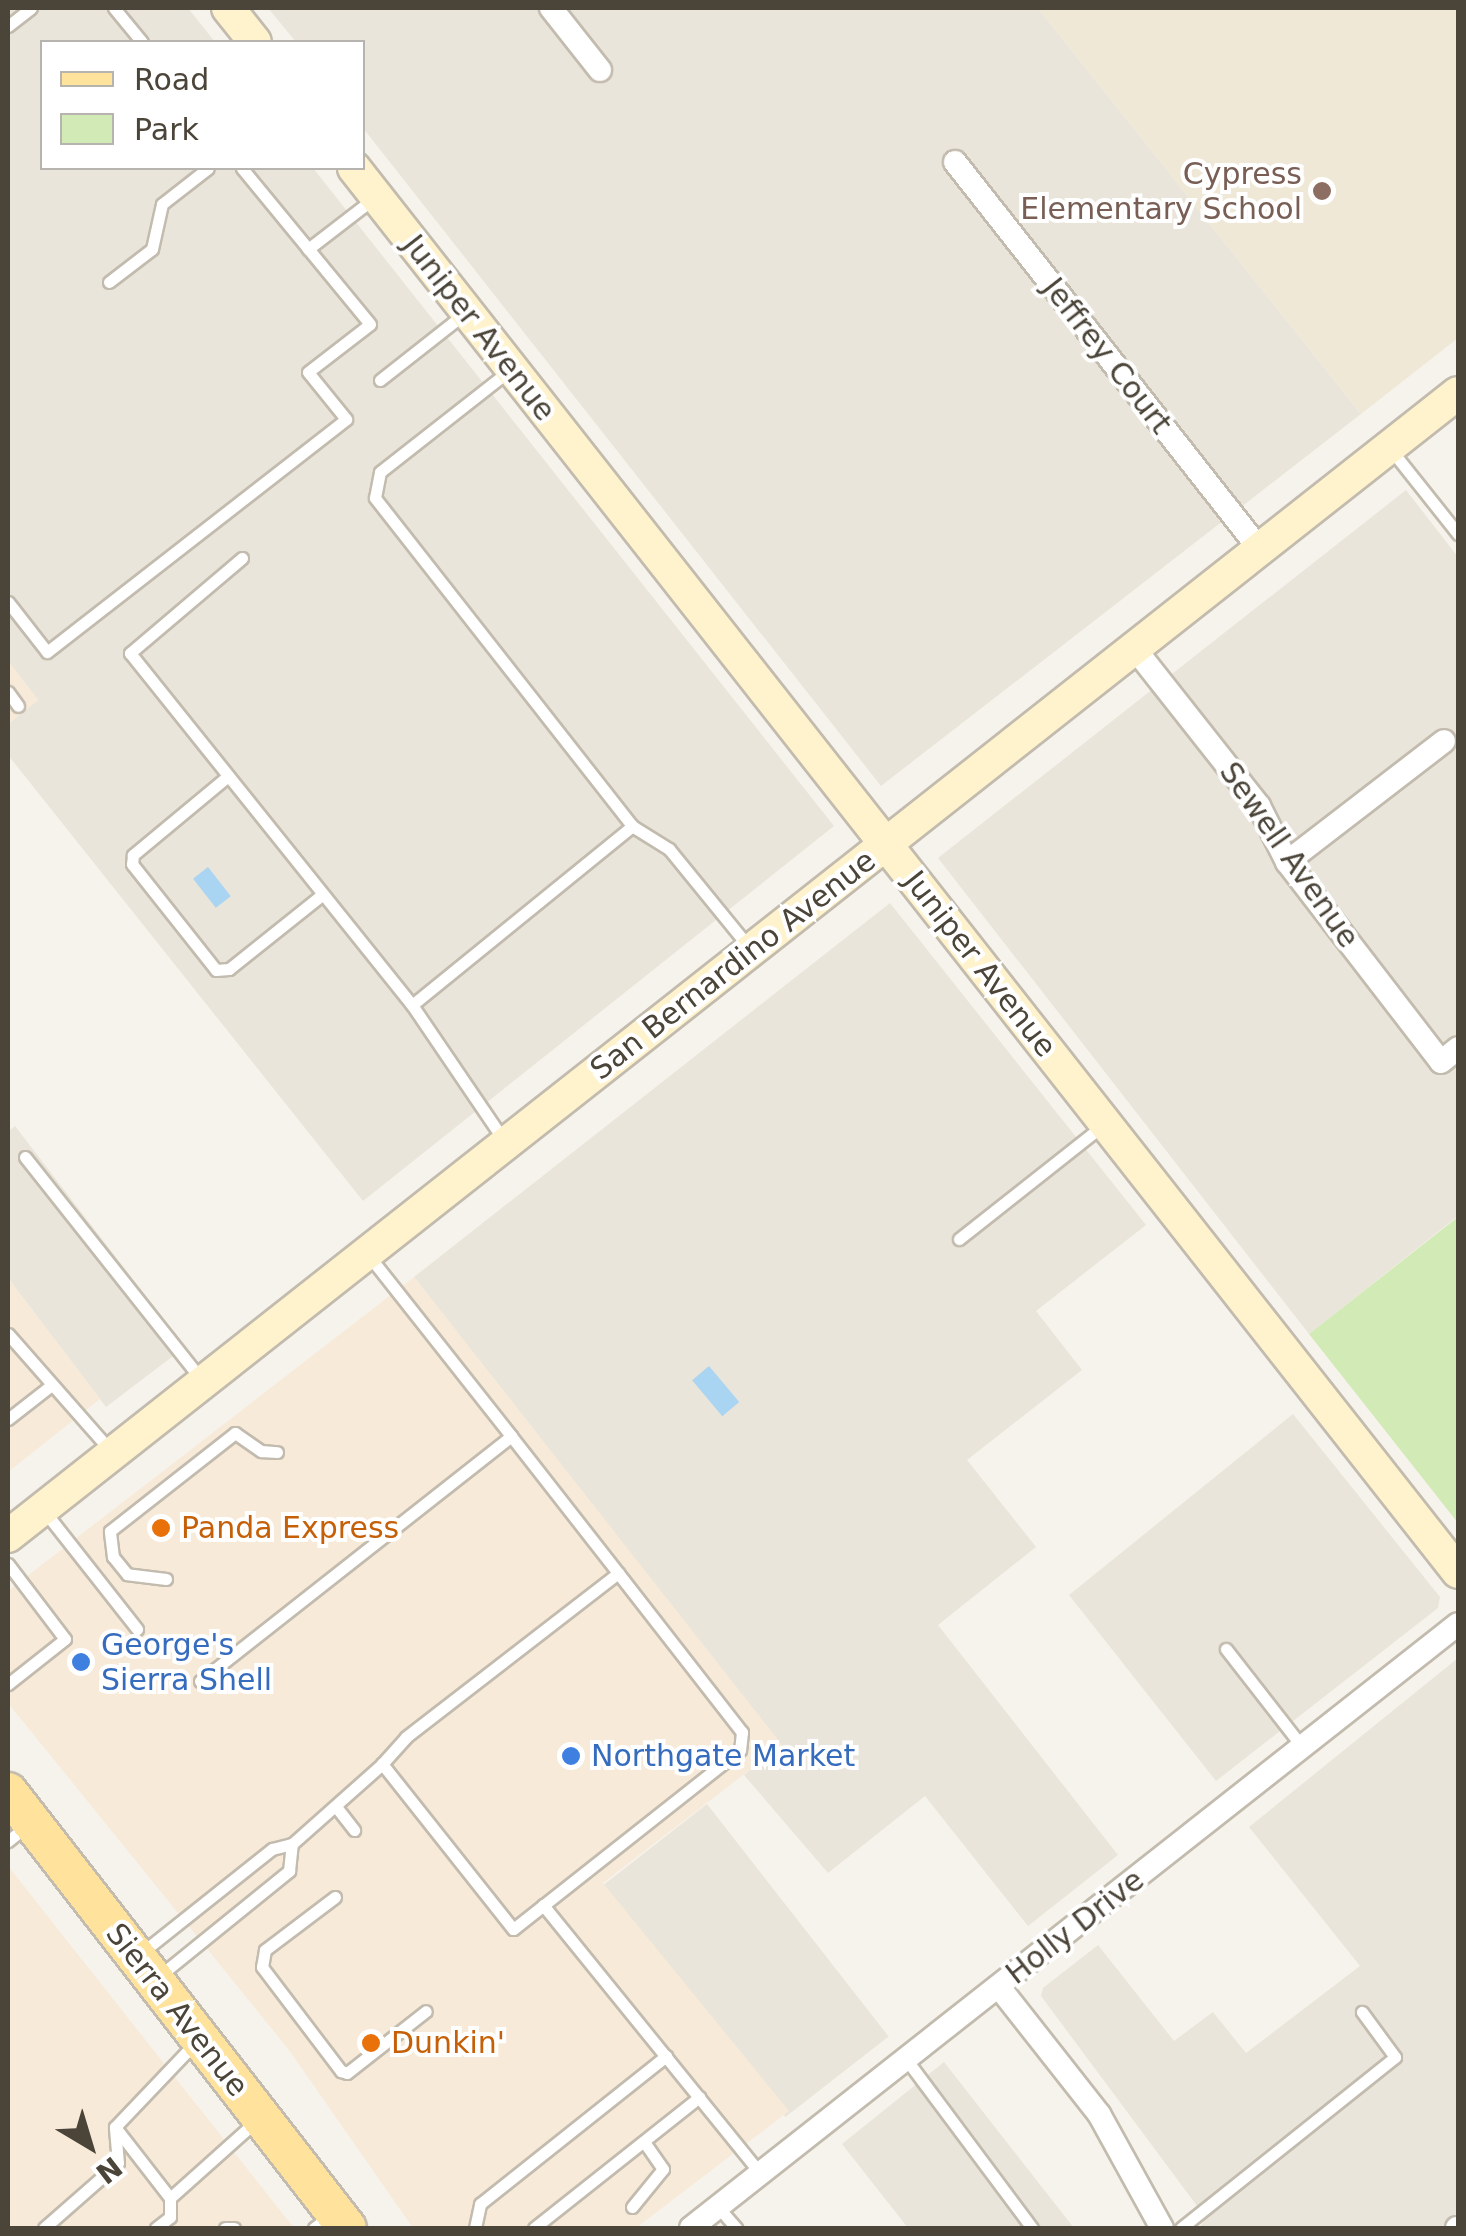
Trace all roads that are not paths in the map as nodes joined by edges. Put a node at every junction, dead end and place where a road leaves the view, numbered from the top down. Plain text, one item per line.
1 (31, 8) edge
2 (114, 8) edge
3 (228, 8) edge
4 (551, 8) edge
5 (8, 26) edge
6 (140, 40) edge
7 (254, 40) edge
8 (600, 70) dead end
9 (955, 162) dead end
10 (205, 170) edge
11 (244, 170) edge
12 (356, 170) edge
13 (377, 196) junction
14 (308, 249) junction
15 (109, 282) dead end
16 (467, 312) junction
17 (511, 369) junction
18 (380, 380) dead end
19 (1458, 393) edge
20 (1390, 448) junction
21 (1458, 534) edge
22 (1260, 550) junction
23 (242, 558) dead end
24 (8, 602) edge
25 (1135, 649) junction
26 (8, 692) edge
27 (18, 706) dead end
28 (1444, 741) dead end
29 (228, 776) junction
30 (632, 826) junction
31 (886, 845) junction
32 (1287, 862) junction
33 (323, 894) junction
34 (751, 951) junction
35 (412, 1005) junction
36 (1450, 1055) edge
37 (1105, 1123) junction
38 (506, 1142) junction
39 (25, 1157) dead end
40 (959, 1239) dead end
41 (366, 1252) junction
42 (8, 1334) edge
43 (203, 1381) junction
44 (49, 1387) junction
45 (8, 1419) edge
46 (511, 1436) junction
47 (276, 1452) dead end
48 (112, 1453) junction
49 (42, 1508) junction
50 (8, 1536) edge
51 (8, 1564) edge
52 (618, 1572) junction
53 (1458, 1572) edge
54 (166, 1579) dead end
55 (1458, 1624) edge
56 (137, 1630) dead end
57 (1226, 1649) dead end
58 (200, 1681) dead end
59 (8, 1684) edge
60 (1302, 1748) junction
61 (382, 1764) junction
62 (8, 1792) edge
63 (338, 1808) junction
64 (354, 1830) dead end
65 (19, 1832) edge
66 (292, 1844) junction
67 (335, 1898) dead end
68 (544, 1905) junction
69 (145, 1968) junction
70 (999, 1987) junction
71 (426, 2011) dead end
72 (1362, 2012) dead end
73 (199, 2038) junction
74 (666, 2056) junction
75 (906, 2059) junction
76 (699, 2098) junction
77 (260, 2118) junction
78 (116, 2127) junction
79 (644, 2142) junction
80 (761, 2174) junction
81 (170, 2198) junction
82 (718, 2207) junction
83 (632, 2208) dead end
84 (332, 2223) edge
85 (44, 2228) edge
86 (156, 2228) edge
87 (225, 2228) edge
88 (234, 2228) edge
89 (474, 2228) edge
90 (534, 2228) edge
91 (691, 2228) edge
92 (736, 2228) edge
93 (1032, 2228) edge
94 (1162, 2228) edge
95 (1181, 2228) edge

1 - 5 lane
2 - 6 lane
3 - 7 main road
4 - 8 street
9 - 22 street, Jeffrey Court
10 - 15 lane
11 - 14 lane
12 - 13 main road, Juniper Avenue
13 - 14 lane
13 - 16 main road, Juniper Avenue
14 - 24 lane
16 - 17 main road, Juniper Avenue
16 - 18 lane
17 - 30 lane
17 - 31 main road, Juniper Avenue
19 - 20 main road, San Bernardino Avenue
20 - 21 lane
20 - 22 main road, San Bernardino Avenue
22 - 25 main road, San Bernardino Avenue
23 - 29 lane
25 - 31 main road, San Bernardino Avenue
25 - 32 street, Sewell Avenue
26 - 27 lane
28 - 32 street
29 - 33 lane
29 - 33 lane
30 - 34 lane
30 - 35 lane
31 - 34 main road, San Bernardino Avenue
31 - 37 main road, Juniper Avenue
32 - 36 street, Sewell Avenue
33 - 35 lane
34 - 38 main road, San Bernardino Avenue
35 - 38 lane
37 - 40 lane
37 - 53 main road, Juniper Avenue
38 - 41 main road, San Bernardino Avenue
39 - 43 lane
41 - 43 main road, San Bernardino Avenue
41 - 46 lane
42 - 44 lane
43 - 48 main road, San Bernardino Avenue
44 - 45 lane
44 - 48 lane
46 - 52 lane
46 - 58 lane
47 - 54 lane
48 - 49 main road, San Bernardino Avenue
49 - 50 main road, San Bernardino Avenue
49 - 56 lane
51 - 59 lane
52 - 61 lane
52 - 68 lane
55 - 60 street, Holly Drive
57 - 60 lane
60 - 70 street, Holly Drive
61 - 63 lane
61 - 68 lane
62 - 65 main road, Sierra Avenue
63 - 64 lane
63 - 66 lane
65 - 69 main road, Sierra Avenue
66 - 69 lane
66 - 69 lane
67 - 71 lane
68 - 74 lane
69 - 73 main road, Sierra Avenue
70 - 75 street, Holly Drive
70 - 94 street
72 - 95 lane
73 - 77 main road, Sierra Avenue
73 - 78 lane
74 - 76 lane
74 - 89 lane
75 - 80 street, Holly Drive
75 - 93 lane
76 - 79 lane
76 - 80 lane
77 - 81 lane
77 - 84 main road, Sierra Avenue
78 - 81 lane
78 - 85 lane
79 - 83 lane
79 - 90 lane
80 - 82 street, Holly Drive
81 - 86 lane
82 - 91 street, Holly Drive
82 - 92 lane
87 - 88 lane

